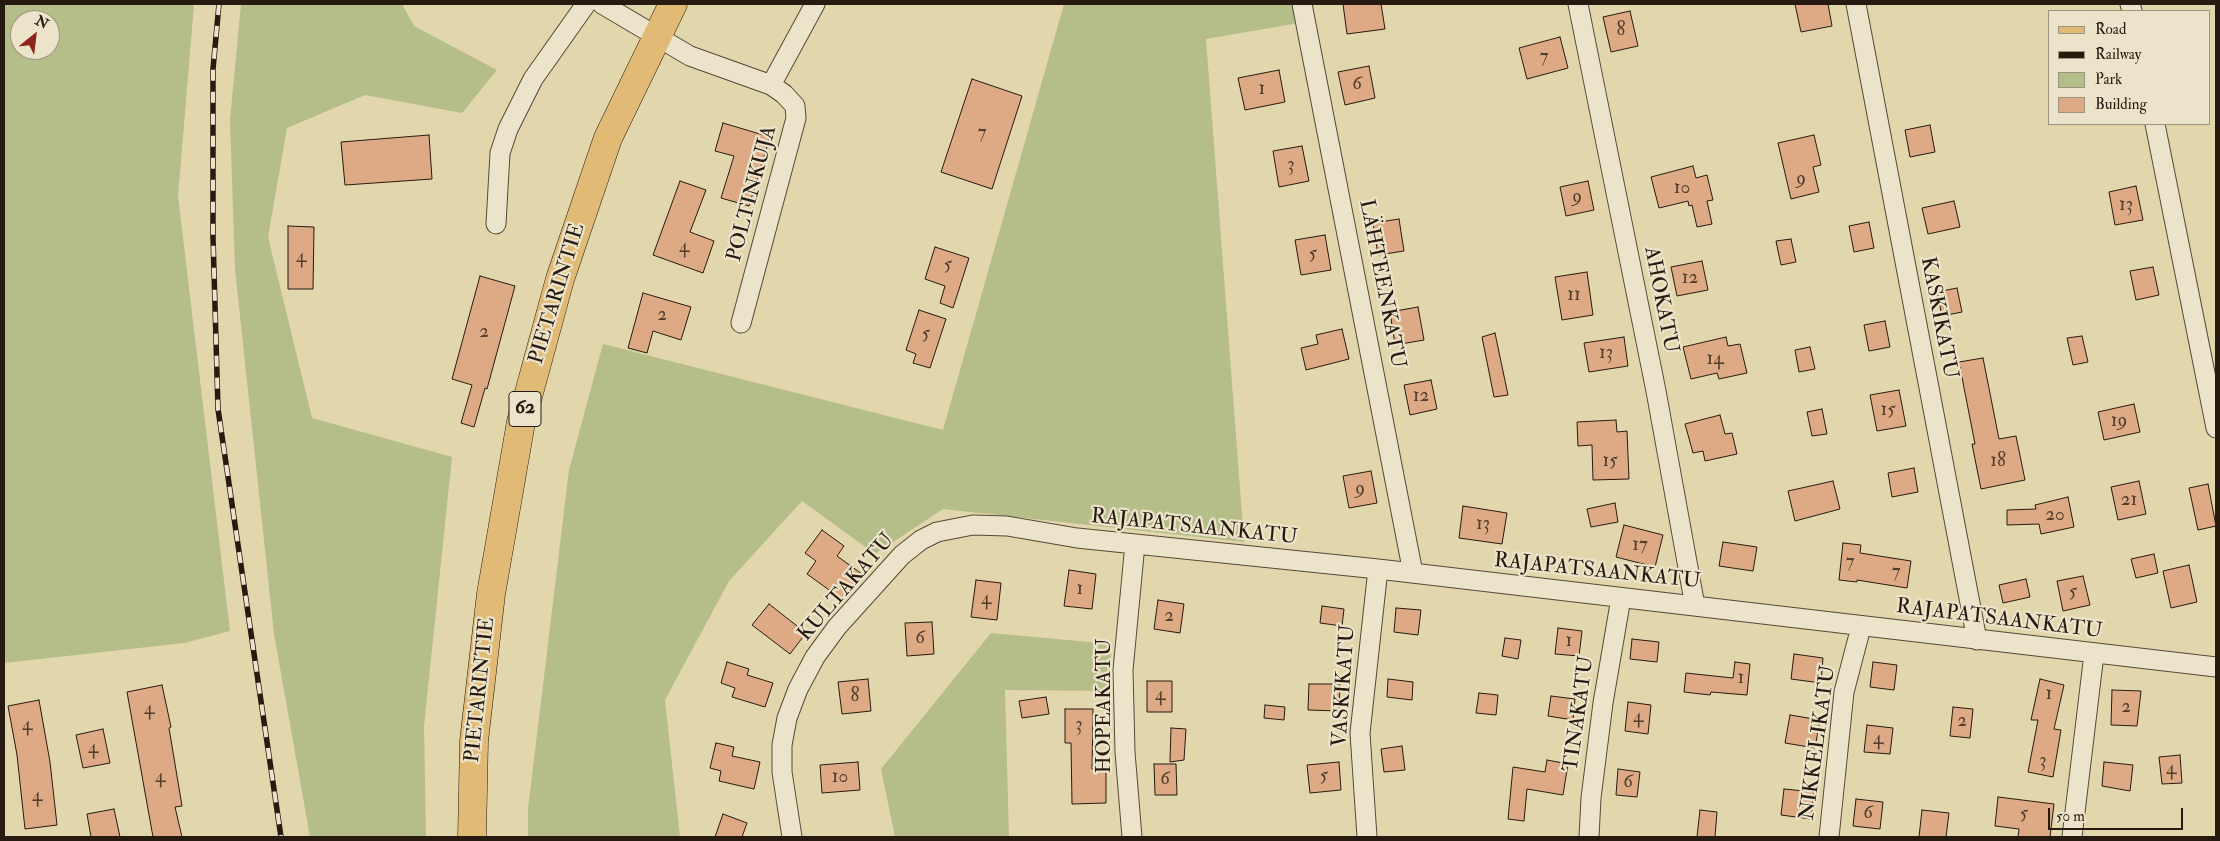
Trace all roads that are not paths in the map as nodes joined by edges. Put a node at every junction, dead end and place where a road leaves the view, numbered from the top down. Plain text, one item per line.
1 (586, 4) edge
2 (602, 4) edge
3 (673, 4) edge
4 (815, 4) edge
5 (1302, 4) edge
6 (1578, 4) edge
7 (1856, 4) edge
8 (656, 38) junction
9 (771, 85) junction
10 (2155, 125) edge
11 (496, 224) dead end
12 (741, 323) dead end
13 (2216, 428) edge
14 (973, 525) joint
15 (1135, 544) junction
16 (1378, 569) junction
17 (1413, 573) junction
18 (1621, 598) junction
19 (1695, 606) junction
20 (1861, 627) junction
21 (1977, 640) junction
22 (2094, 654) junction
23 (2216, 667) edge
24 (472, 837) edge
25 (792, 837) edge
26 (1132, 837) edge
27 (1367, 837) edge
28 (1589, 837) edge
29 (1829, 837) edge
30 (2072, 837) edge

1 - 11 street
2 - 8 street, POLTINKUJA
3 - 8 main road, PIETARINTIE / 62
4 - 9 street
5 - 17 street, LÄHTEENKATU
6 - 19 street, AHOKATU
7 - 21 street, KASKIKATU
8 - 9 street, POLTINKUJA
8 - 24 main road, PIETARINTIE / 62
9 - 12 street, POLTINKUJA
10 - 13 street
14 - 15 street, RAJAPATSAANKATU
14 - 25 street, KULTAKATU
15 - 16 street, RAJAPATSAANKATU
15 - 26 street, HOPEAKATU
16 - 17 street, RAJAPATSAANKATU
16 - 27 street, VASKIKATU
17 - 18 street, RAJAPATSAANKATU
18 - 19 street, RAJAPATSAANKATU
18 - 28 street, TINAKATU
19 - 20 street, RAJAPATSAANKATU
20 - 21 street, RAJAPATSAANKATU
20 - 29 street, NIKKELIKATU
21 - 22 street, RAJAPATSAANKATU
22 - 23 street, RAJAPATSAANKATU
22 - 30 street

